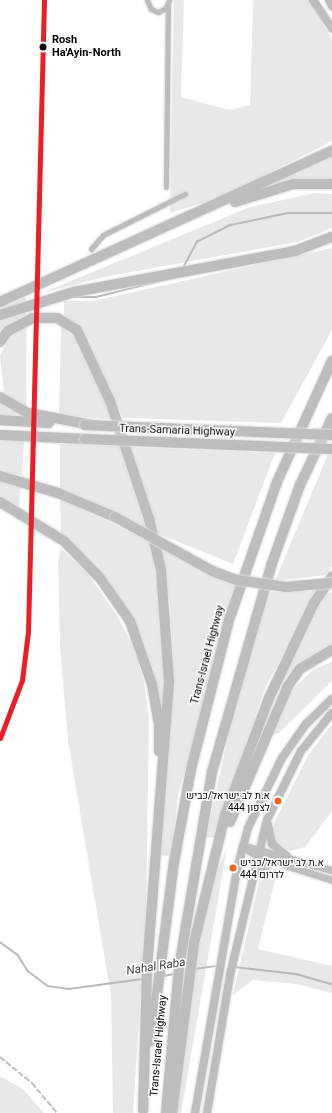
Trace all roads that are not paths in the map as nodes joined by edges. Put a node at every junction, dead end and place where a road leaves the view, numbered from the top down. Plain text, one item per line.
1 (147, 0) edge
2 (170, 0) edge
3 (313, 0) edge
4 (329, 0) edge
5 (168, 6) junction
6 (332, 6) edge
7 (158, 12) junction
8 (168, 19) junction
9 (332, 28) edge
10 (332, 151) edge
11 (332, 184) edge
12 (166, 187) dead end
13 (185, 194) dead end
14 (232, 200) junction
15 (332, 237) edge
16 (91, 249) dead end
17 (3, 300) edge
18 (0, 315) edge
19 (0, 342) edge
20 (332, 361) edge
21 (0, 397) edge
22 (332, 418) edge
23 (0, 420) edge
24 (62, 422) junction
25 (0, 435) edge
26 (332, 435) edge
27 (332, 449) edge
28 (0, 476) edge
29 (0, 502) edge
30 (163, 544) junction
31 (332, 577) edge
32 (332, 584) edge
33 (332, 650) edge
34 (332, 698) edge
35 (332, 713) edge
36 (158, 799) junction
37 (267, 820) junction
38 (242, 846) junction
39 (258, 852) junction
40 (287, 856) junction
41 (275, 861) junction
42 (332, 870) edge
43 (252, 876) junction
44 (332, 880) edge
45 (207, 888) junction
46 (143, 1111) edge
47 (166, 1113) edge
48 (172, 1113) edge
49 (195, 1113) edge
50 (207, 1113) edge

1 - 7 street
2 - 5 street
3 - 9 main road
4 - 6 main road
5 - 7 street
5 - 8 street
7 - 8 street
8 - 12 street
10 - 14 highway
11 - 14 highway
13 - 16 street
14 - 17 highway
15 - 18 highway
19 - 36 highway
20 - 46 highway, Trans-Israel Highway
21 - 24 highway
22 - 47 highway, Trans-Israel Highway
23 - 24 highway, Trans-Samaria Highway
24 - 26 highway, Trans-Samaria Highway, bridge
25 - 27 highway, Trans-Samaria Highway, bridge
28 - 30 highway, bridge
29 - 36 highway
30 - 31 highway, bridge
30 - 32 highway, bridge
31 - 45 highway
33 - 45 highway
34 - 38 main road
35 - 37 main road
36 - 46 highway
37 - 39 main road
37 - 40 main road
38 - 39 main road
38 - 49 main road
39 - 40 main road
39 - 41 main road
39 - 43 main road
40 - 42 main road
41 - 43 main road
41 - 44 main road
43 - 50 main road
45 - 48 highway

